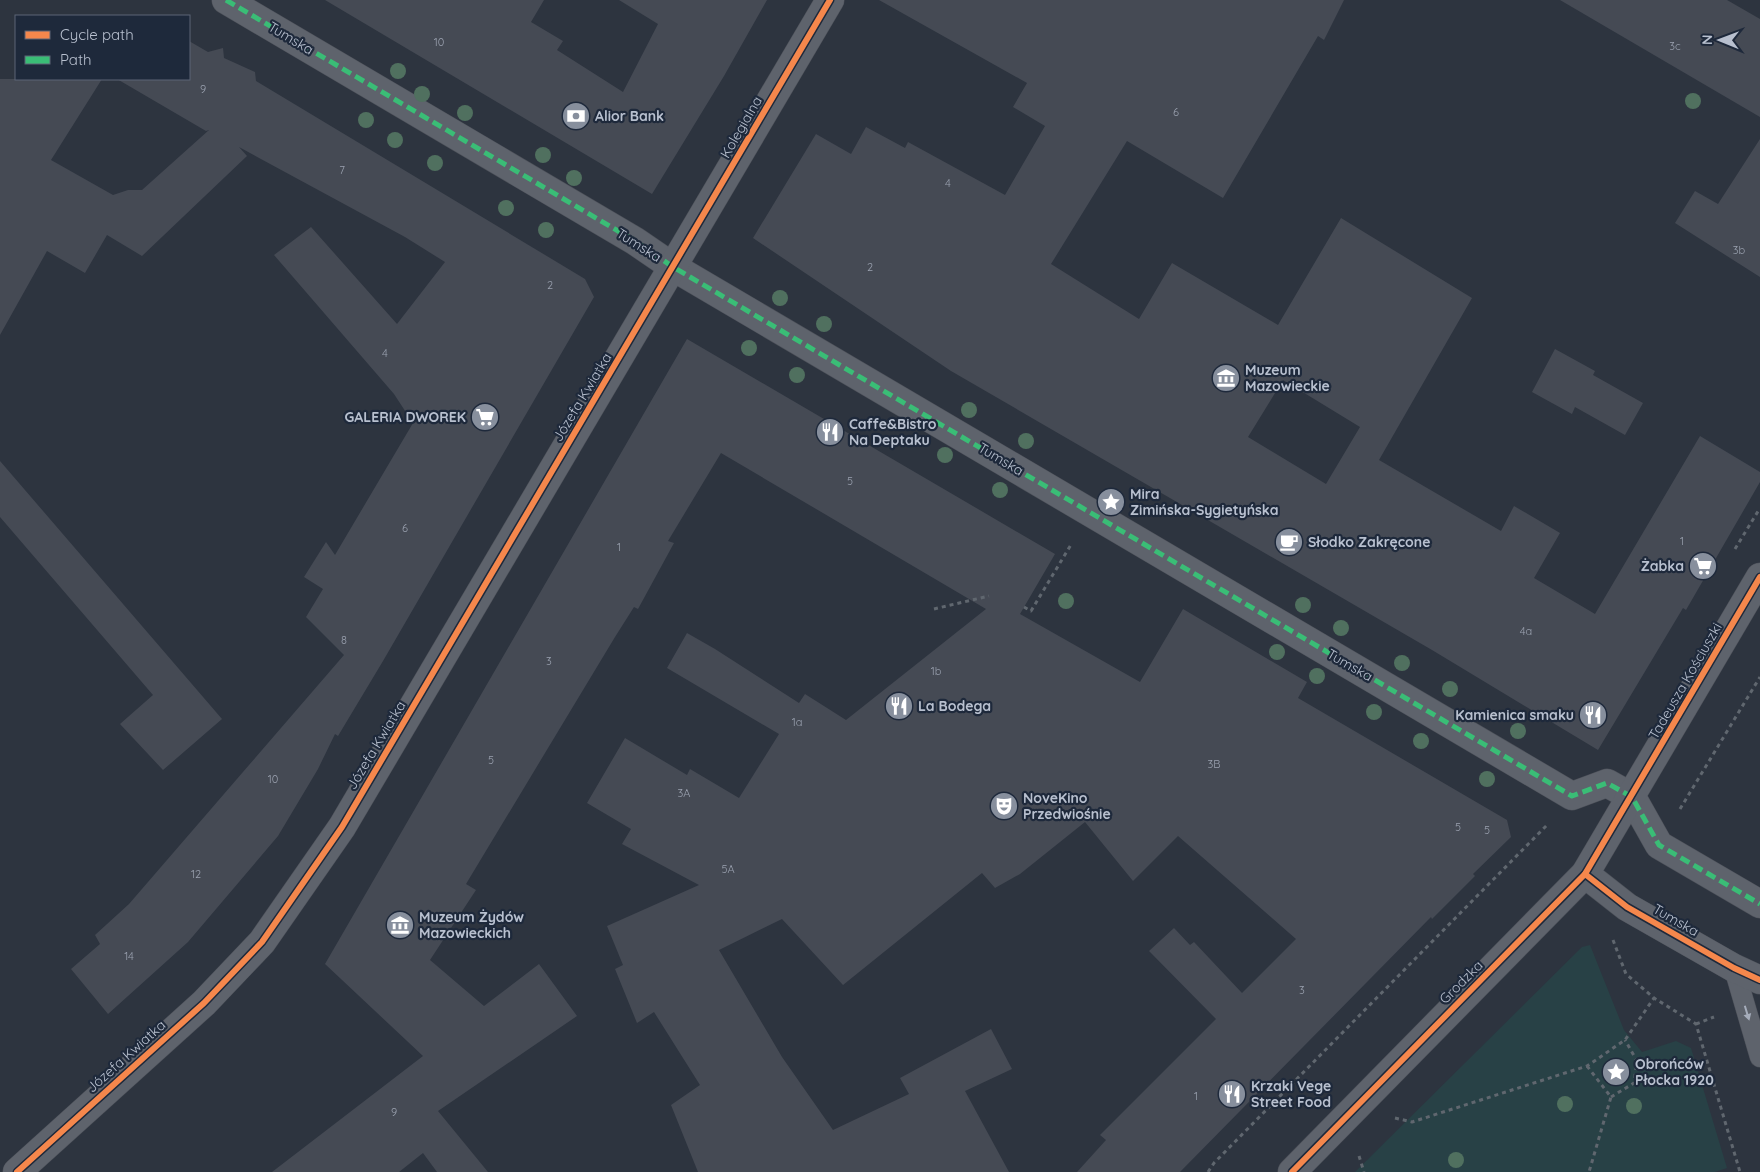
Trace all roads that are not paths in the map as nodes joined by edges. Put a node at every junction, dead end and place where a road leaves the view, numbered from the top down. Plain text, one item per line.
1 (226, 0) edge
2 (830, 0) edge
3 (673, 267) junction
4 (1760, 577) edge
5 (1632, 797) junction
6 (1585, 874) junction
7 (1760, 904) edge
8 (1734, 968) junction
9 (1760, 980) edge
10 (1760, 1058) edge
11 (17, 1172) edge
12 (1292, 1172) edge

1 - 3 street, Tumska
2 - 3 street, Kolegialna
3 - 5 street, Tumska
3 - 11 street, Józefa Kwiatka
4 - 5 street, Tadeusza Kościuszki
5 - 6 street, Grodzka
5 - 7 street
6 - 8 street, Tumska
6 - 12 street, Grodzka
8 - 9 street, Tumska
8 -> 10 lane

